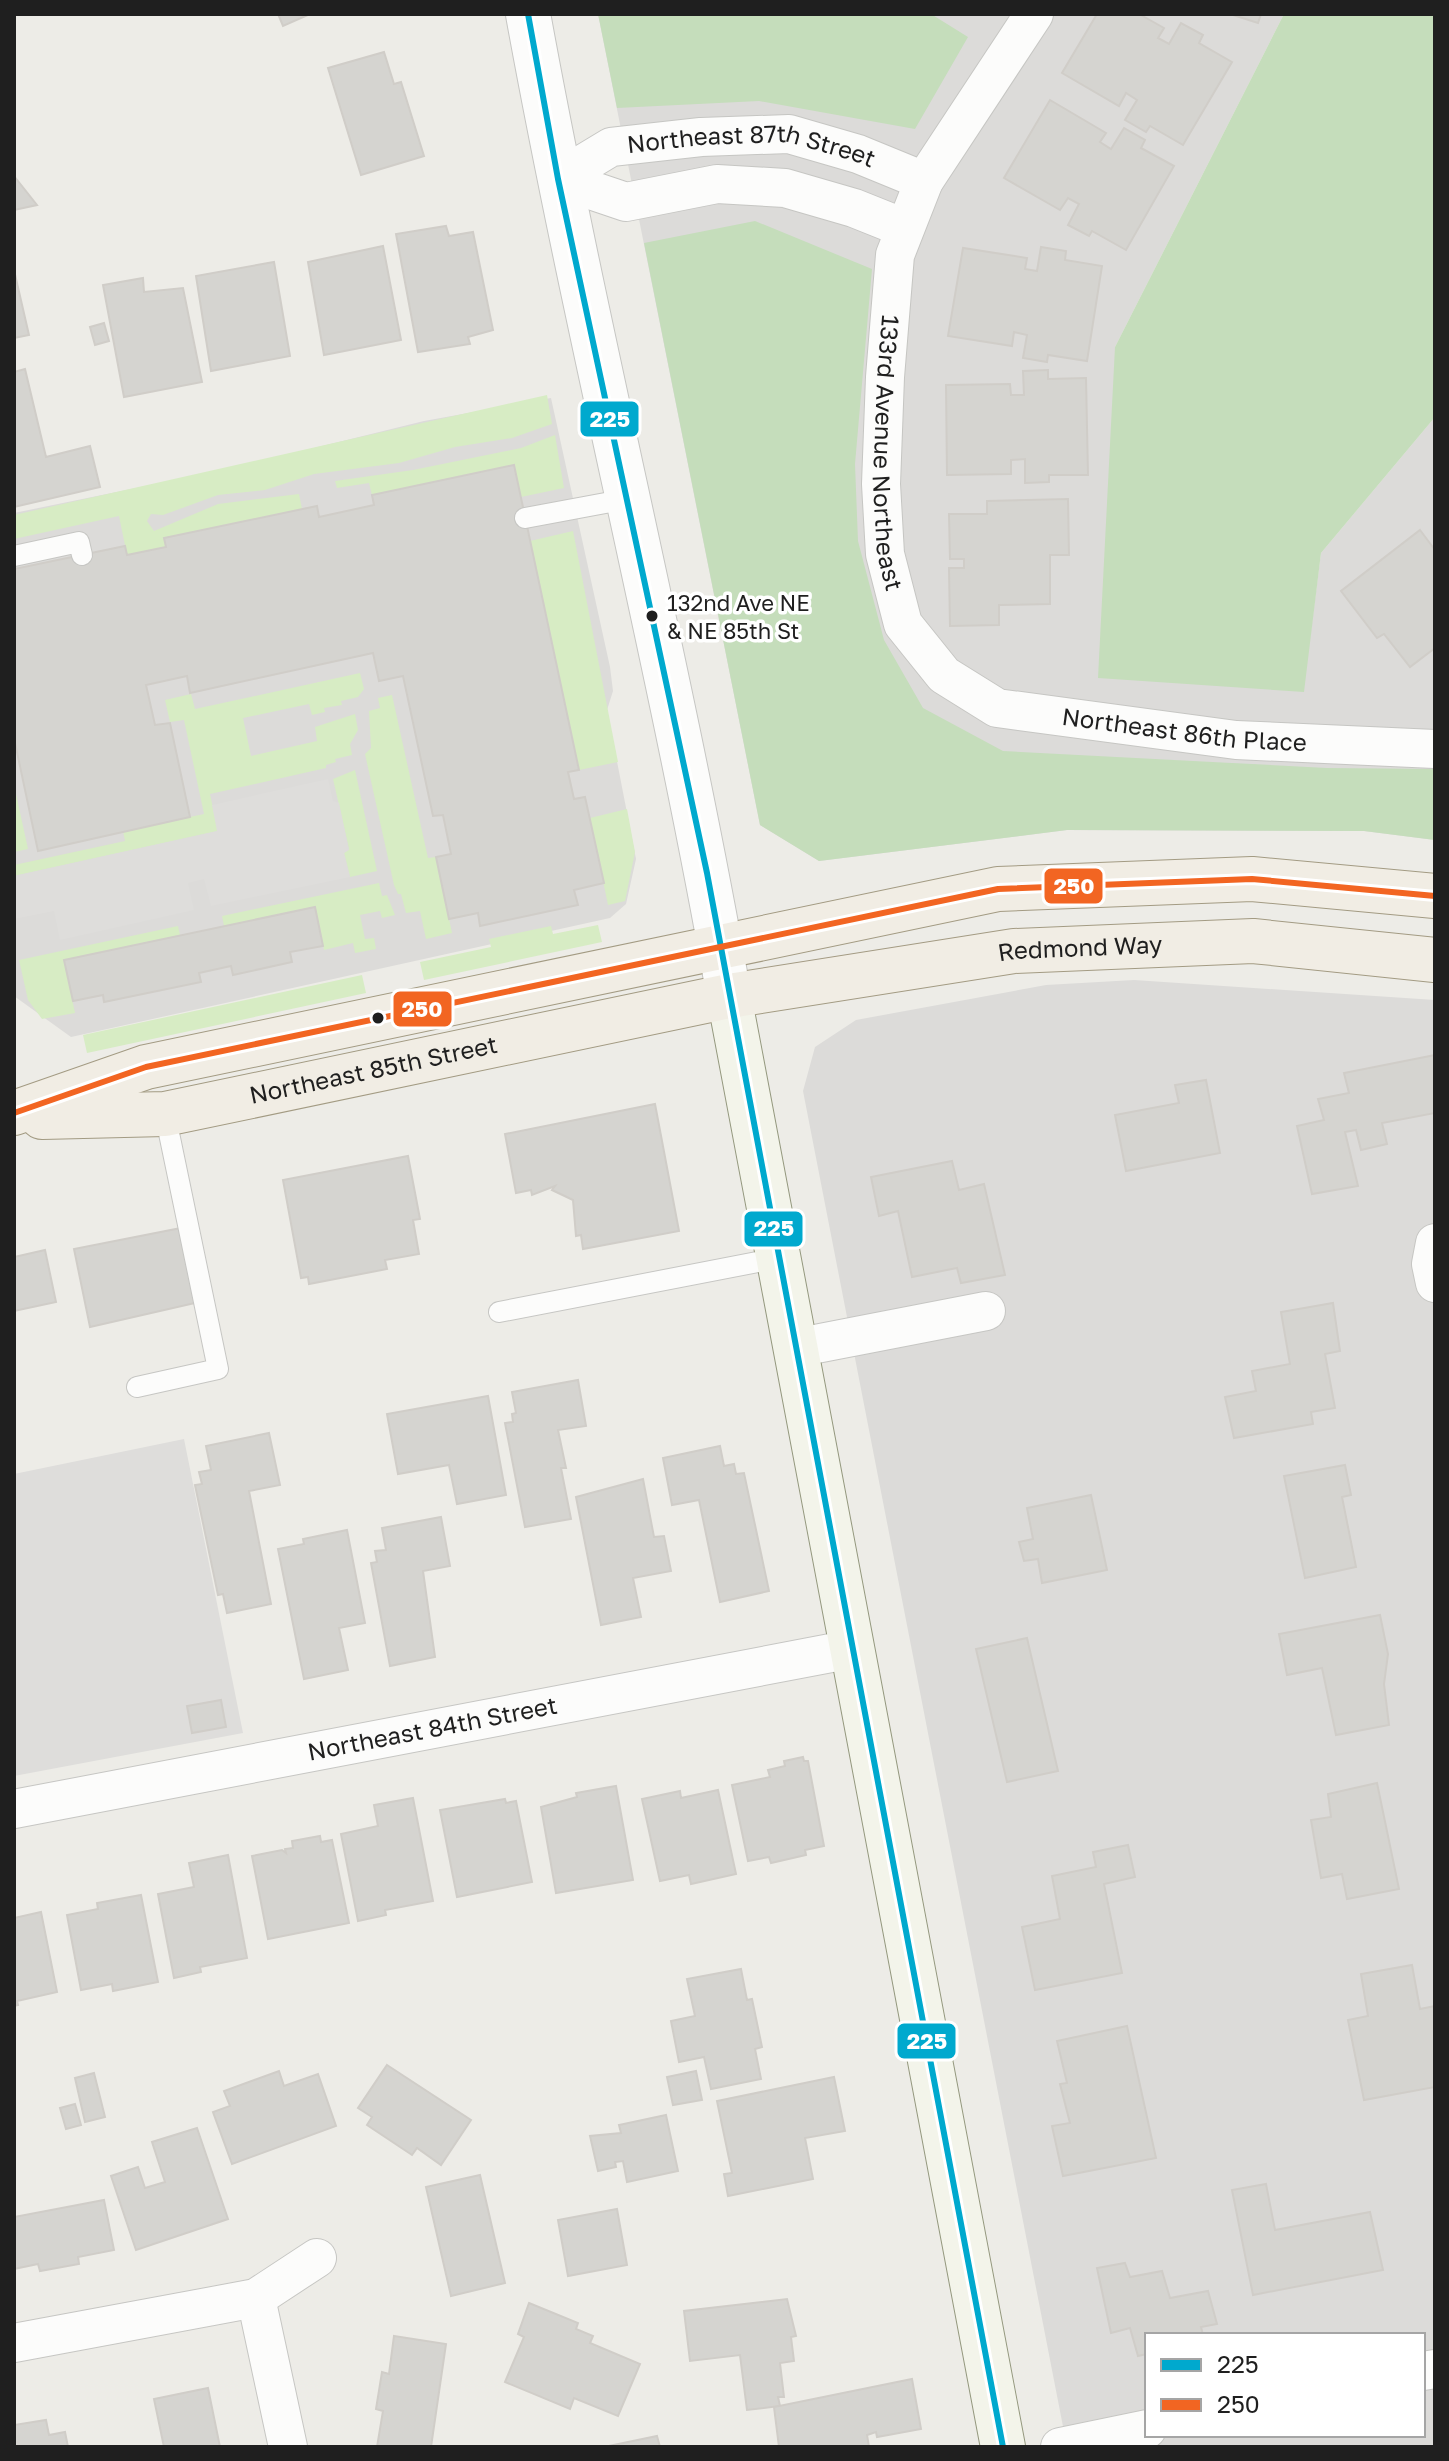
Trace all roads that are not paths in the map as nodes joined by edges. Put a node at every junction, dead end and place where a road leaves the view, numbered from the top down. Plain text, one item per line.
1 (528, 14) edge
2 (1034, 14) edge
3 (558, 179) junction
4 (924, 181) junction
5 (904, 228) junction
6 (627, 499) junction
7 (525, 518) dead end
8 (82, 555) dead end
9 (14, 556) edge
10 (944, 675) joint
11 (1435, 749) edge
12 (1435, 896) edge
13 (720, 946) junction
14 (1435, 960) edge
15 (729, 996) junction
16 (165, 1114) junction
17 (14, 1115) edge
18 (1435, 1243) edge
19 (778, 1258) junction
20 (1435, 1283) edge
21 (986, 1311) dead end
22 (499, 1312) dead end
23 (795, 1348) junction
24 (137, 1387) dead end
25 (852, 1649) junction
26 (14, 1809) edge
27 (317, 2258) dead end
28 (256, 2298) junction
29 (14, 2343) edge
30 (1145, 2429) edge
31 (288, 2447) edge
32 (1003, 2447) edge
33 (1060, 2447) edge

1 - 3 street
2 - 4 street, 133rd Avenue Northeast
3 - 4 street, Northeast 87th Street
3 - 5 street, Northeast 87th Street
3 - 6 street
4 - 5 street, 133rd Avenue Northeast
5 - 10 street, 133rd Avenue Northeast
6 - 7 lane
6 - 13 street
8 - 9 lane
10 - 11 street, Northeast 86th Place
12 - 13 main road
13 - 15 street
13 - 17 main road, Northeast 85th Street
14 - 15 main road, Redmond Way
15 - 16 main road, Northeast 85th Street
15 - 19 main road
16 - 17 main road, Northeast 85th Street
16 - 24 lane
18 - 20 street
19 - 22 lane
19 - 23 main road
21 - 23 street
23 - 25 main road
25 - 26 street, Northeast 84th Street
25 - 32 main road
27 - 28 street
28 - 29 street
28 - 31 street
30 - 33 street

